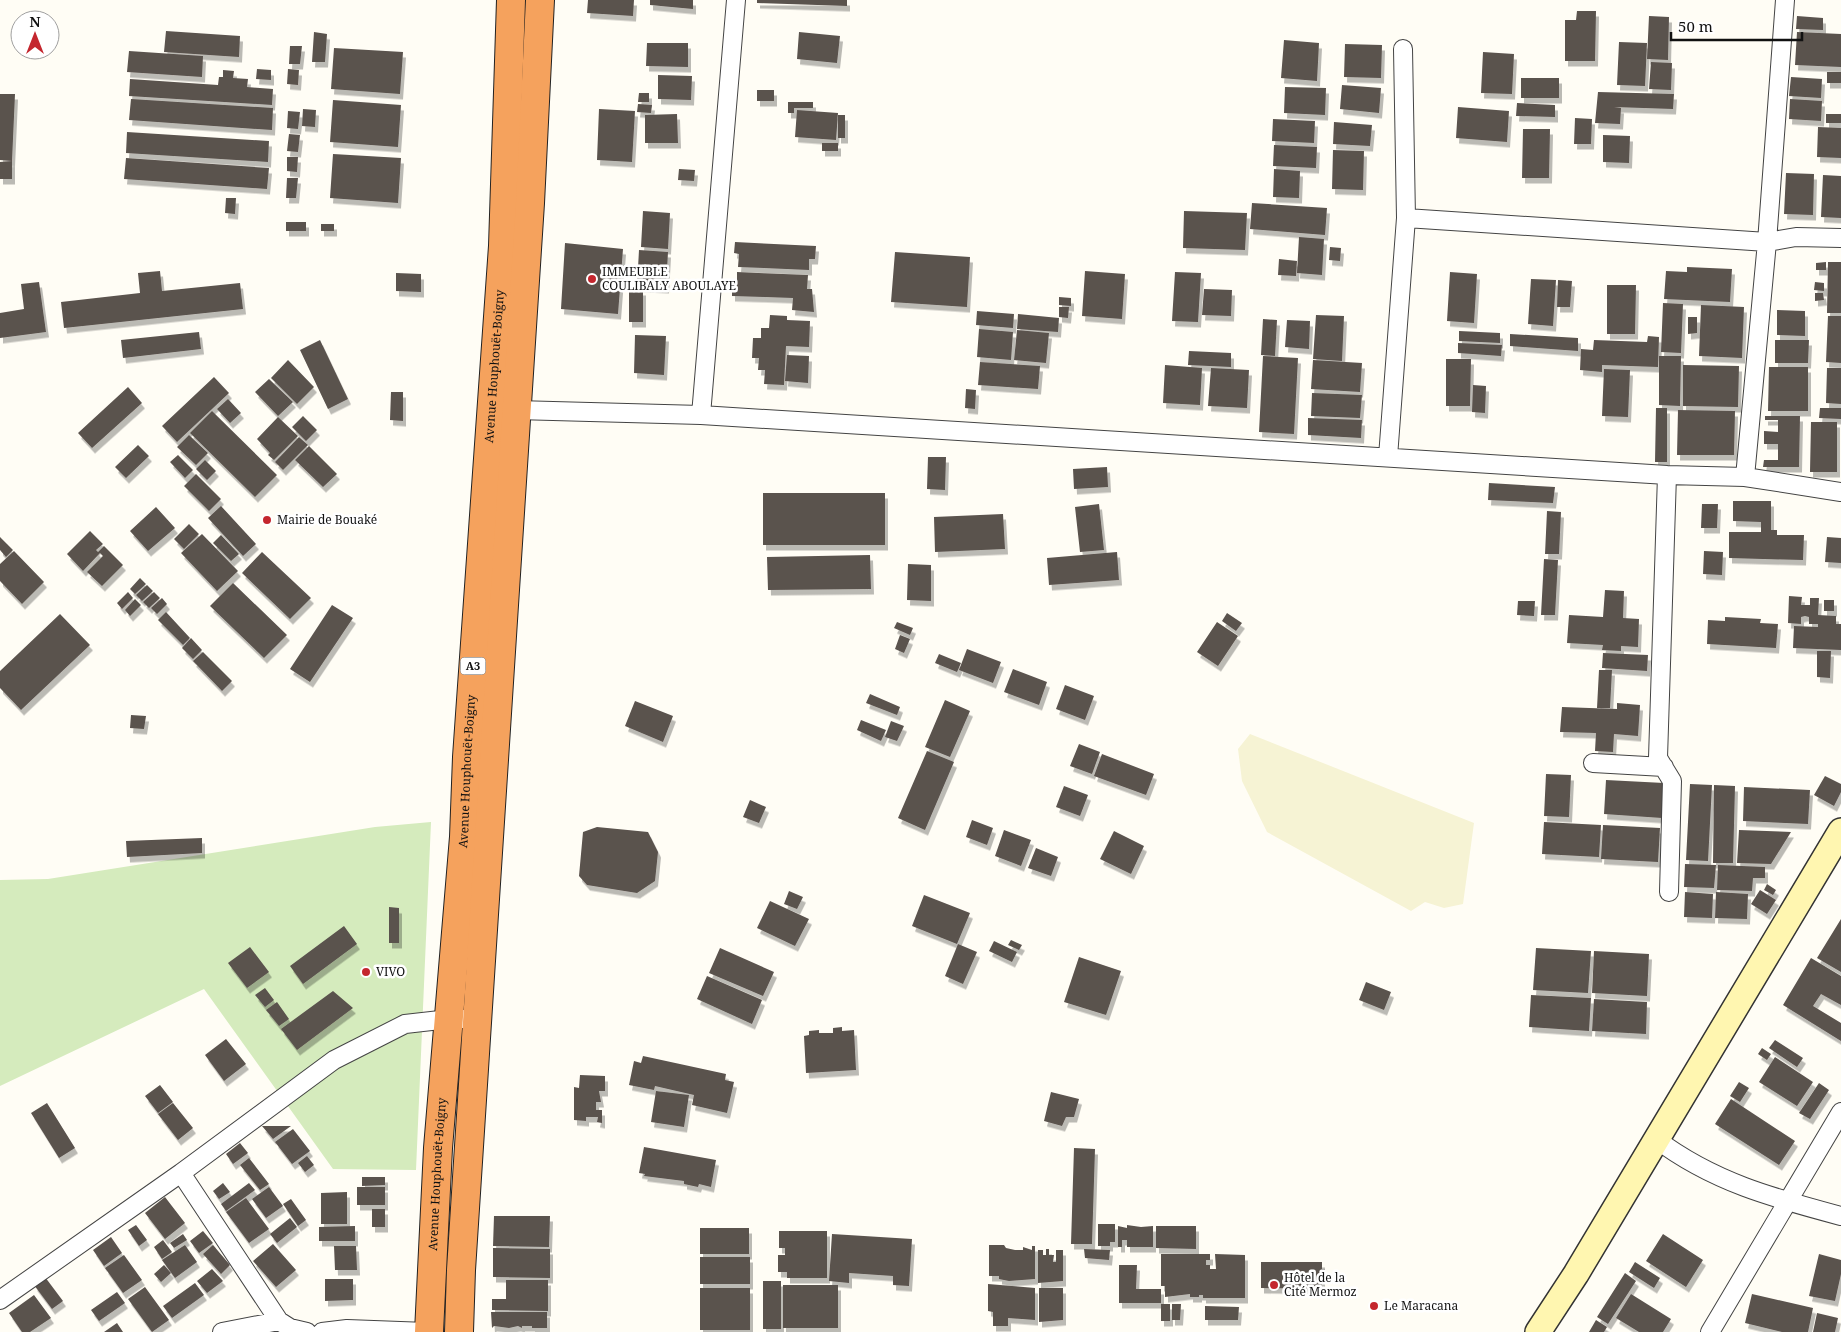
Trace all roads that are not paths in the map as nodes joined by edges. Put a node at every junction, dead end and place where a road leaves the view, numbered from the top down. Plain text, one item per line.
1 (511, 0) edge
2 (540, 0) edge
3 (736, 0) edge
4 (1785, 0) edge
5 (1403, 49) dead end
6 (1406, 218) junction
7 (1841, 238) edge
8 (1767, 242) junction
9 (516, 410) junction
10 (701, 415) junction
11 (1388, 458) junction
12 (1667, 475) junction
13 (1745, 477) junction
14 (1841, 492) edge
15 (1593, 762) dead end
16 (1664, 767) junction
17 (1841, 831) edge
18 (1669, 892) dead end
19 (449, 1019) junction
20 (478, 1019) junction
21 (1841, 1112) edge
22 (1656, 1139) junction
23 (181, 1173) junction
24 (1789, 1202) junction
25 (1841, 1216) edge
26 (0, 1300) edge
27 (279, 1321) junction
28 (222, 1332) edge
29 (306, 1332) edge
30 (322, 1332) edge
31 (428, 1332) edge
32 (459, 1332) edge
33 (1538, 1332) edge
34 (1710, 1332) edge

1 - 19 highway, Avenue Houphouët-Boigny / A3
2 - 9 highway, Avenue Houphouët-Boigny / A3
3 - 10 street
4 - 8 street
5 - 6 street
6 - 8 street
6 - 11 street
7 - 8 street
8 - 13 street
9 - 10 street
9 - 20 highway, Avenue Houphouët-Boigny / A3
10 - 11 street
11 - 12 street
12 - 13 street
12 - 16 street
13 - 14 street
15 - 16 street
16 - 18 street
17 - 22 main road
19 - 20 street
19 - 23 street
19 - 31 highway, Avenue Houphouët-Boigny / A3
20 - 32 highway, Avenue Houphouët-Boigny / A3
21 - 24 street
22 - 24 street
22 - 33 main road
23 - 26 street
23 - 27 street
24 - 25 street
24 - 34 street
27 - 28 street
27 - 29 street
30 - 31 street

